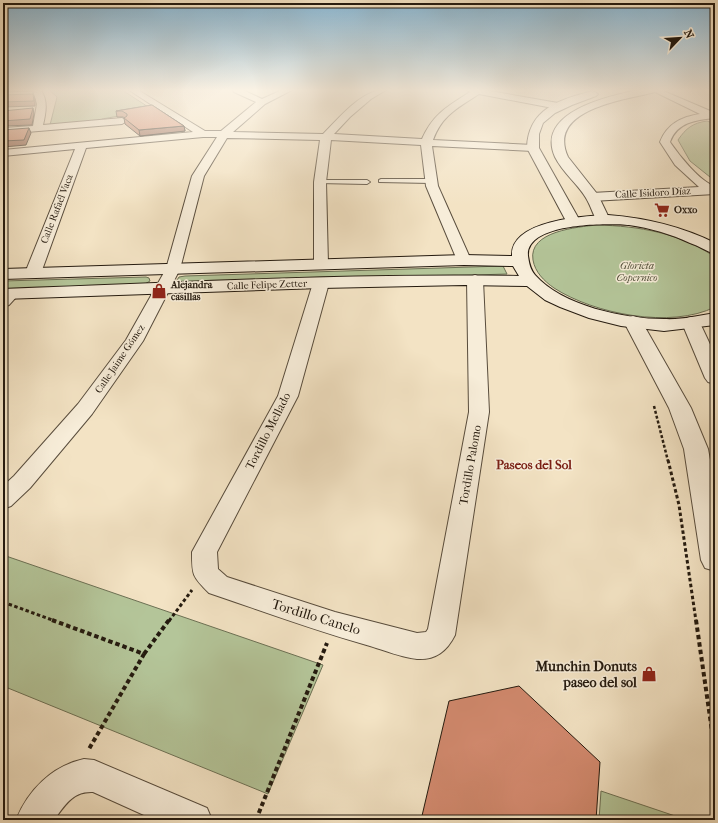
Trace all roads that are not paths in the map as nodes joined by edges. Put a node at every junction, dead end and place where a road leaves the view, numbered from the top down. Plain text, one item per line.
1 (32, 128) edge
2 (194, 128) edge
3 (231, 128) edge
4 (334, 128) edge
5 (432, 128) edge
6 (535, 128) edge
7 (561, 128) edge
8 (672, 128) edge
9 (3, 131) edge
10 (203, 134) junction
11 (224, 134) junction
12 (326, 137) junction
13 (426, 143) junction
14 (82, 145) junction
15 (533, 148) junction
16 (3, 153) edge
17 (382, 181) dead end
18 (431, 181) junction
19 (320, 182) junction
20 (367, 182) dead end
21 (713, 190) edge
22 (592, 197) junction
23 (603, 220) junction
24 (573, 221) junction
25 (715, 248) edge
26 (464, 260) junction
27 (519, 261) junction
28 (173, 268) junction
29 (33, 273) junction
30 (3, 274) edge
31 (321, 274) junction
32 (475, 280) junction
33 (531, 281) junction
34 (163, 289) junction
35 (6, 297) edge
36 (715, 318) edge
37 (633, 322) junction
38 (691, 323) junction
39 (709, 354) edge
40 (715, 378) edge
41 (3, 500) edge
42 (715, 560) edge
43 (205, 574) joint
44 (433, 644) joint
45 (33, 820) edge
46 (194, 820) edge

1 - 9 street
2 - 10 street
3 - 11 street, Calle Jaime Gómez
4 - 12 street
5 - 13 street
6 - 15 street
7 - 22 street
8 - 21 street
10 - 11 street
10 - 14 street
11 - 12 street
11 - 28 street, Calle Jaime Gómez
12 - 13 street
12 - 19 street, Tordillo Mellado
13 - 15 street
13 - 18 street
14 - 16 street
14 - 29 street, Calle Rafaél Vaca
15 - 24 street
17 - 18 lane
18 - 26 street
19 - 20 lane
19 - 31 street, Tordillo Mellado
21 - 22 street, Calle Isidoro Díaz
22 - 23 street
23 - 24 street
23 - 25 street
24 - 27 street
26 - 27 street, Calle Felipe Zetter
26 - 31 street, Calle Felipe Zetter
27 - 33 street
28 - 29 street, Calle Felipe Zetter
28 - 31 street, Calle Felipe Zetter
28 - 34 street, Calle Jaime Gómez
29 - 30 street, Calle Felipe Zetter
31 - 32 street, Calle Felipe Zetter
31 - 34 street, Calle Felipe Zetter
31 - 43 street, Tordillo Mellado
32 - 33 street, Calle Felipe Zetter
32 - 44 street, Tordillo Palomo
33 - 37 street
34 - 35 street, Calle Felipe Zetter
34 - 41 street, Calle Jaime Gómez
36 - 38 street
37 - 38 street
37 - 42 street
38 - 39 street
39 - 40 street
43 - 44 street, Tordillo Canelo
45 - 46 street

